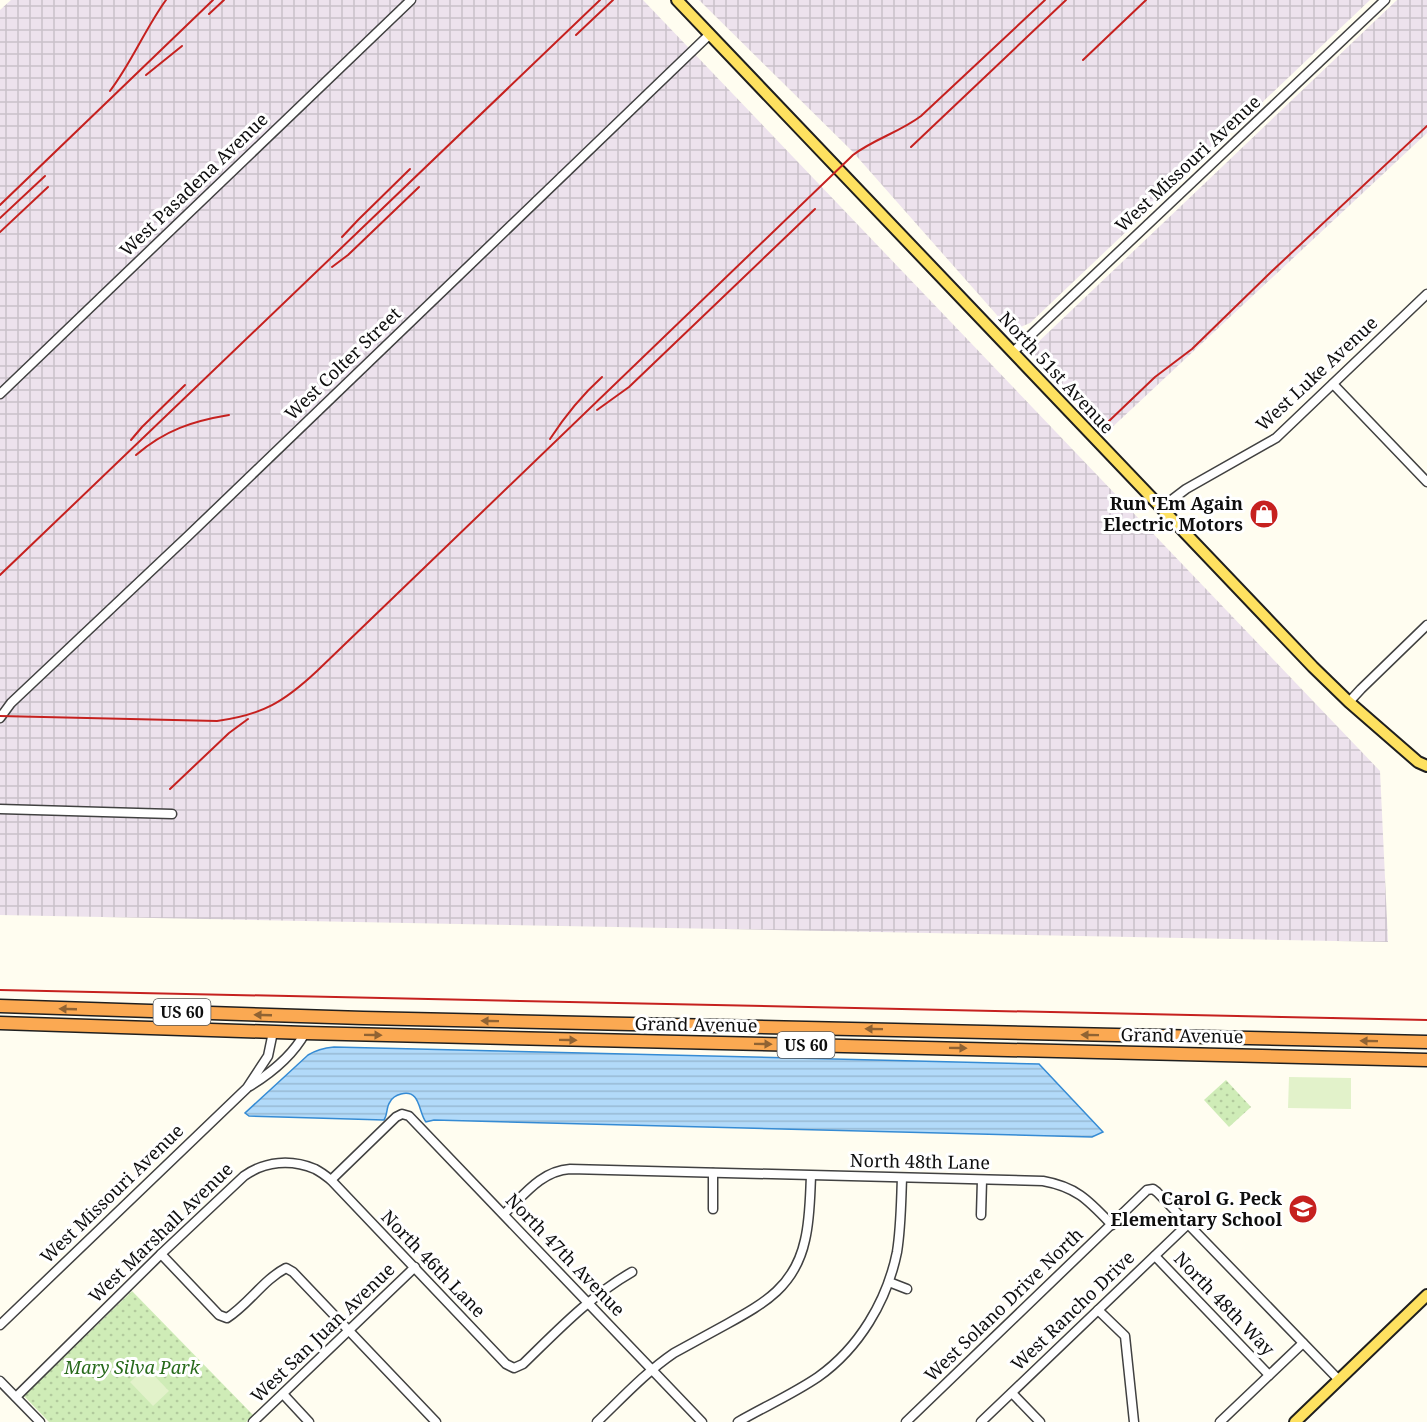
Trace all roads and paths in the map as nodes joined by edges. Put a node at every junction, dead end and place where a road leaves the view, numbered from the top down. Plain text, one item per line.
1 (411, 0) edge
2 (677, 0) edge
3 (1385, 0) edge
4 (710, 34) junction
5 (1427, 294) edge
6 (1013, 352) junction
7 (1333, 384) junction
8 (0, 394) edge
9 (1427, 482) edge
10 (1161, 508) junction
11 (1427, 625) edge
12 (1349, 702) junction
13 (0, 718) edge
14 (1423, 764) edge
15 (1427, 776) edge
16 (0, 809) edge
17 (172, 814) dead end
18 (0, 1006) edge
19 (363, 1018) junction
20 (0, 1023) edge
21 (273, 1032) junction
22 (305, 1033) junction
23 (1427, 1042) edge
24 (1427, 1060) edge
25 (247, 1088) junction
26 (713, 1173) junction
27 (811, 1176) junction
28 (902, 1178) junction
29 (331, 1180) junction
30 (982, 1180) junction
31 (713, 1209) dead end
32 (504, 1214) junction
33 (981, 1215) dead end
34 (1188, 1224) junction
35 (1112, 1225) junction
36 (161, 1254) junction
37 (1155, 1256) junction
38 (415, 1267) junction
39 (632, 1272) dead end
40 (889, 1282) junction
41 (907, 1289) dead end
42 (1427, 1295) edge
43 (588, 1302) junction
44 (1098, 1310) junction
45 (0, 1325) edge
46 (349, 1331) junction
47 (1303, 1343) junction
48 (652, 1369) junction
49 (1269, 1375) junction
50 (1339, 1380) junction
51 (0, 1381) edge
52 (1012, 1393) junction
53 (283, 1394) junction
54 (16, 1397) junction
55 (40, 1422) edge
56 (254, 1422) edge
57 (309, 1422) edge
58 (436, 1422) edge
59 (597, 1422) edge
60 (702, 1422) edge
61 (738, 1422) edge
62 (906, 1422) edge
63 (981, 1422) edge
64 (1040, 1422) edge
65 (1134, 1422) edge
66 (1220, 1422) edge
67 (1295, 1422) edge

1 - 8 street, West Pasadena Avenue
2 - 4 main road, North 51st Avenue
3 - 6 street, West Missouri Avenue
4 - 6 main road, North 51st Avenue
4 - 13 street, West Colter Street
5 - 7 street, West Luke Avenue
6 - 10 main road, North 51st Avenue
7 - 9 street
7 - 10 street, West Luke Avenue
10 - 12 main road, North 51st Avenue
11 - 12 street
12 - 14 main road, North 51st Avenue
14 - 15 main road, North 51st Avenue
16 - 17 street
19 -> 18 highway, Grand Avenue / US 60
19 - 21 highway
23 -> 19 highway, Grand Avenue / US 60
20 - 21 highway, Grand Avenue / US 60
21 - 22 highway, Grand Avenue / US 60
21 - 25 street, West Missouri Avenue
22 -> 24 highway, Grand Avenue / US 60
22 - 25 street, West Missouri Avenue
25 - 45 street, West Missouri Avenue
26 - 27 street, North 48th Lane
26 - 31 street
26 - 32 street, North 48th Lane
27 - 28 street, North 48th Lane
27 - 48 street
28 - 30 street, North 48th Lane
28 - 40 street
29 - 32 street, North 47th Avenue
29 - 36 street, West Marshall Avenue
29 - 38 street, North 46th Lane
30 - 33 street
30 - 35 street, North 48th Lane
32 - 43 street, North 47th Avenue
34 - 35 street, West Solano Drive North
34 - 37 street, West Rancho Drive
34 - 47 street
35 - 62 street, West Solano Drive North
36 - 46 street
36 - 54 street, West Marshall Avenue
37 - 44 street, West Rancho Drive
37 - 49 street, North 48th Way
38 - 43 street, North 46th Lane
38 - 46 street, West San Juan Avenue
39 - 43 street
40 - 41 street
40 - 61 street
42 - 50 main road
43 - 48 street, North 47th Avenue
44 - 52 street, West Rancho Drive
44 - 65 street
46 - 53 street, West San Juan Avenue
46 - 58 street
47 - 49 street
47 - 50 street
48 - 59 street
48 - 60 street, North 47th Avenue
49 - 66 street
50 - 67 main road
51 - 54 street
52 - 63 street, West Rancho Drive
52 - 64 street
53 - 56 street, West San Juan Avenue
53 - 57 street
54 - 55 street

